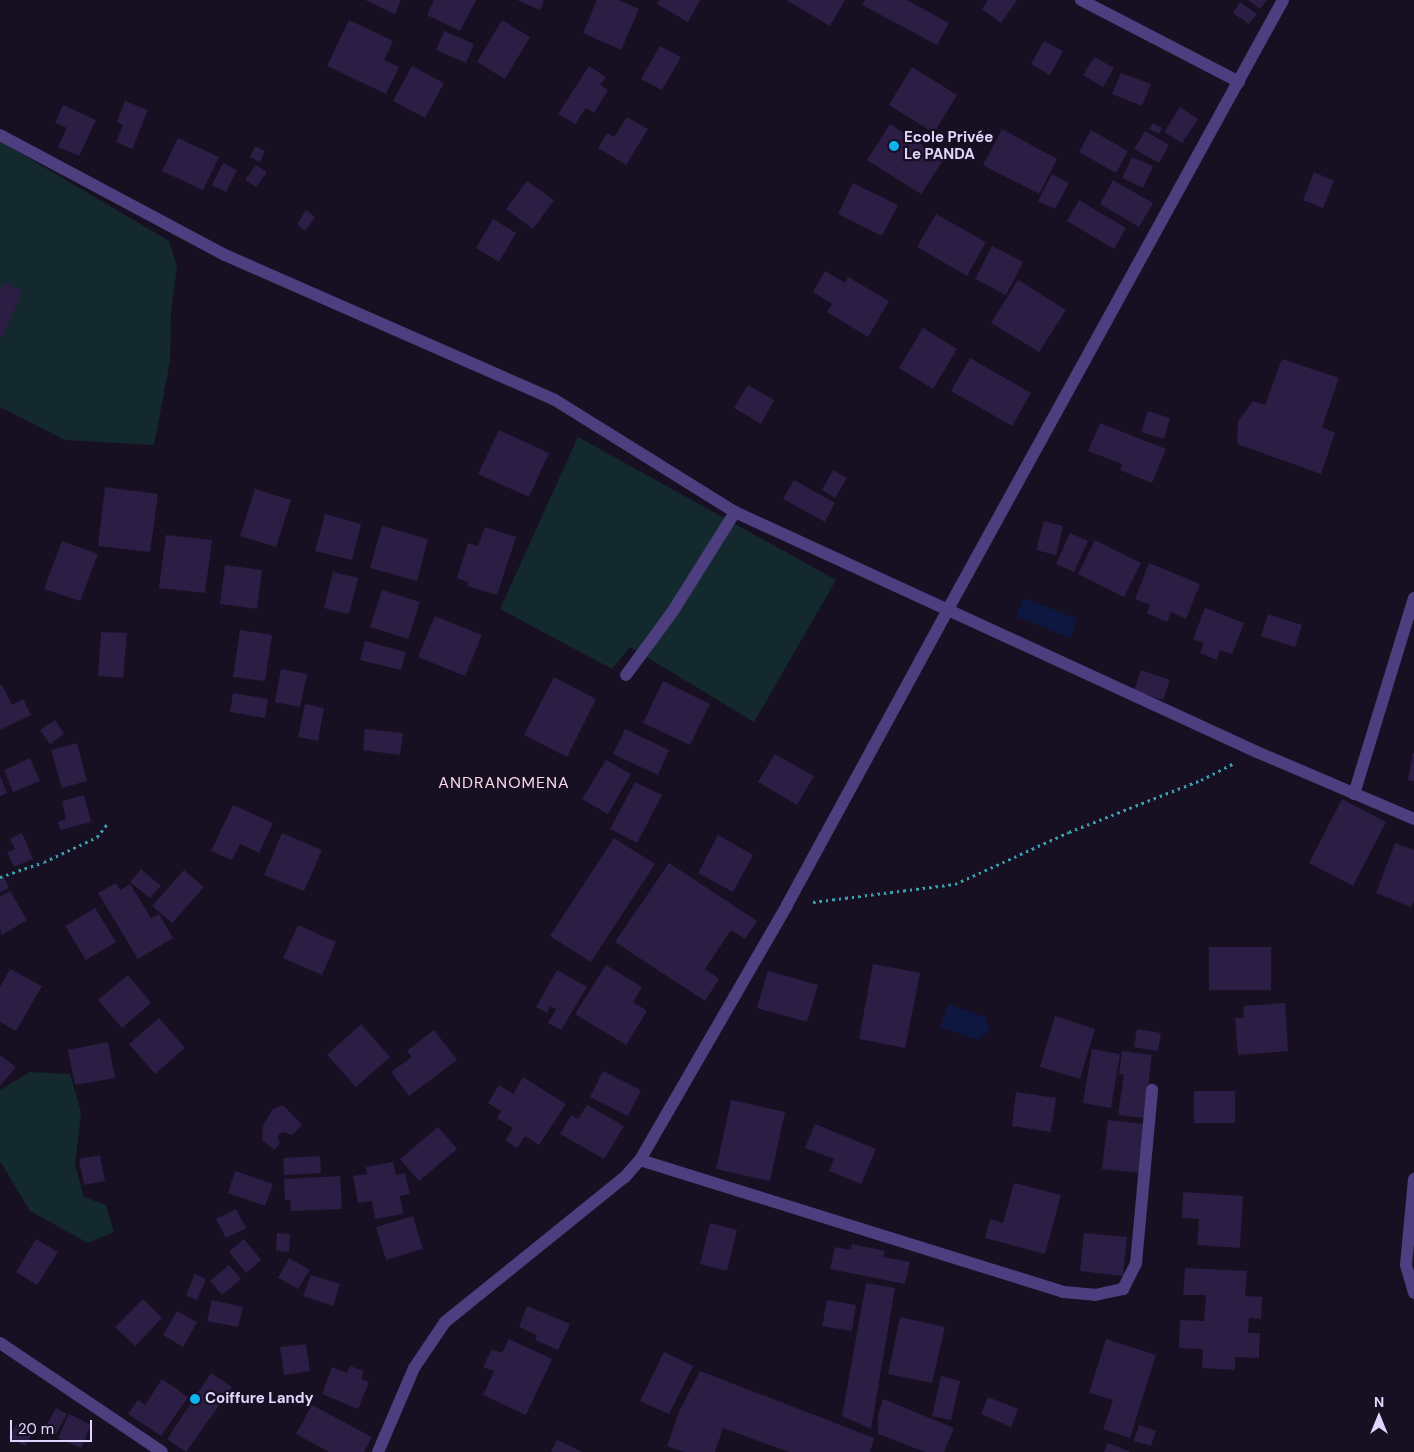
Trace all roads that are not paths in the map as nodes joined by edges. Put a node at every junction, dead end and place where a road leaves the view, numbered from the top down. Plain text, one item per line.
1 (1081, 0) edge
2 (1283, 0) edge
3 (1239, 82) junction
4 (0, 135) edge
5 (735, 512) junction
6 (1414, 598) edge
7 (947, 610) junction
8 (626, 675) dead end
9 (1354, 794) junction
10 (1414, 819) edge
11 (1152, 1090) dead end
12 (640, 1160) junction
13 (1414, 1179) edge
14 (1414, 1293) edge
15 (0, 1343) edge
16 (162, 1452) edge
17 (378, 1452) edge

1 - 3 street
2 - 3 street
3 - 7 street
4 - 5 street
5 - 7 street
5 - 8 street
6 - 9 street
7 - 9 street
7 - 12 street
9 - 10 street
11 - 12 street
12 - 17 street
13 - 14 street
15 - 16 street

